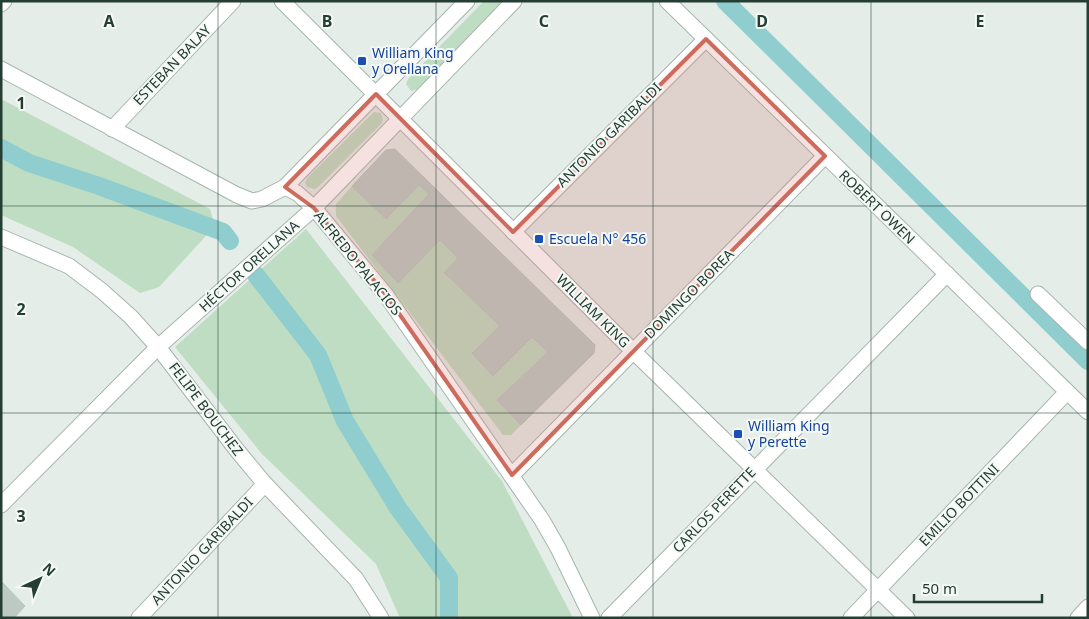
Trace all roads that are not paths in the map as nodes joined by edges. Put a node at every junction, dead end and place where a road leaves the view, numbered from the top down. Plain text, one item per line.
1 (233, 1) edge
2 (282, 1) edge
3 (466, 1) edge
4 (514, 1) edge
5 (667, 1) edge
6 (706, 39) junction
7 (1, 70) edge
8 (376, 94) junction
9 (400, 119) junction
10 (112, 129) junction
11 (825, 156) junction
12 (285, 187) junction
13 (314, 208) junction
14 (513, 232) junction
15 (3, 240) edge
16 (947, 274) junction
17 (1038, 294) dead end
18 (1088, 342) edge
19 (158, 347) junction
20 (633, 351) junction
21 (1067, 392) junction
22 (1088, 412) edge
23 (754, 469) junction
24 (512, 475) junction
25 (265, 484) junction
26 (1, 505) edge
27 (878, 590) junction
28 (1088, 607) edge
29 (377, 616) edge
30 (139, 618) edge
31 (592, 618) edge
32 (609, 618) edge
33 (851, 618) edge
34 (907, 618) edge
35 (1078, 618) edge

1 - 10 street, ESTEBAN BALAY
2 - 8 street, WILLIAM KING
3 - 8 street
4 - 9 street, HÉCTOR ORELLANA
5 - 6 street, ROBERT OWEN
6 - 11 street, ROBERT OWEN
6 - 14 street, ANTONIO GARIBALDI
7 - 10 street
8 - 9 street, WILLIAM KING
8 - 12 street
9 - 13 street, HÉCTOR ORELLANA
9 - 14 street, WILLIAM KING
10 - 12 street
11 - 16 street, ROBERT OWEN
11 - 20 street, DOMINGO BOREA
12 - 13 street, ALFREDO PALACIOS
13 - 19 street, HÉCTOR ORELLANA
13 - 24 street, ALFREDO PALACIOS
14 - 20 street, WILLIAM KING
15 - 19 street, FELIPE BOUCHEZ
16 - 21 street, ROBERT OWEN
16 - 23 street, CARLOS PERETTE
17 - 18 street
19 - 25 street, FELIPE BOUCHEZ
19 - 26 street, HÉCTOR ORELLANA
20 - 23 street, WILLIAM KING
20 - 24 street, DOMINGO BOREA
21 - 22 street, ROBERT OWEN
21 - 27 street, EMILIO BOTTINI
23 - 27 street, WILLIAM KING
23 - 32 street, CARLOS PERETTE
24 - 31 street, ALFREDO PALACIOS
25 - 29 street, FELIPE BOUCHEZ
25 - 30 street, ANTONIO GARIBALDI
27 - 33 street, EMILIO BOTTINI
27 - 34 street, WILLIAM KING
28 - 35 street

